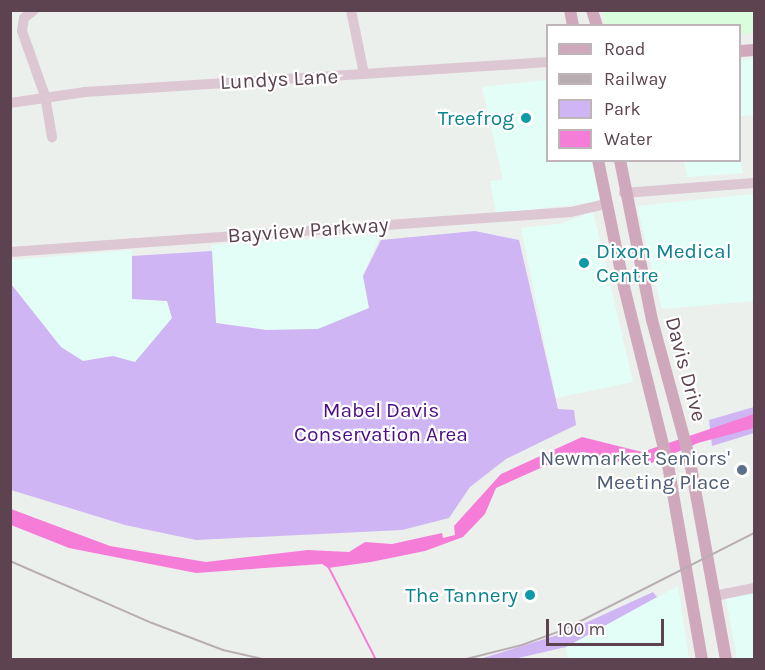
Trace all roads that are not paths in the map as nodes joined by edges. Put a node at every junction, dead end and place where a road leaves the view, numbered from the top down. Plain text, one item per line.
1 (34, 10) edge
2 (351, 10) edge
3 (546, 62) edge
4 (364, 74) junction
5 (45, 96) junction
6 (10, 103) edge
7 (52, 136) dead end
8 (598, 162) edge
9 (620, 162) edge
10 (754, 183) edge
11 (624, 193) junction
12 (605, 204) junction
13 (10, 252) edge
14 (754, 588) edge
15 (714, 596) junction
16 (702, 660) edge
17 (726, 660) edge

1 - 5 street
2 - 4 street
3 - 4 street, Lundys Lane
4 - 5 street, Lundys Lane
5 - 6 street, Lundys Lane
5 - 7 street
8 - 12 main road, Davis Drive
9 - 11 main road, Davis Drive
10 - 11 street
11 - 15 main road, Davis Drive
12 - 13 street, Bayview Parkway
12 - 16 main road, Davis Drive
14 - 15 street
15 - 17 main road, Davis Drive

